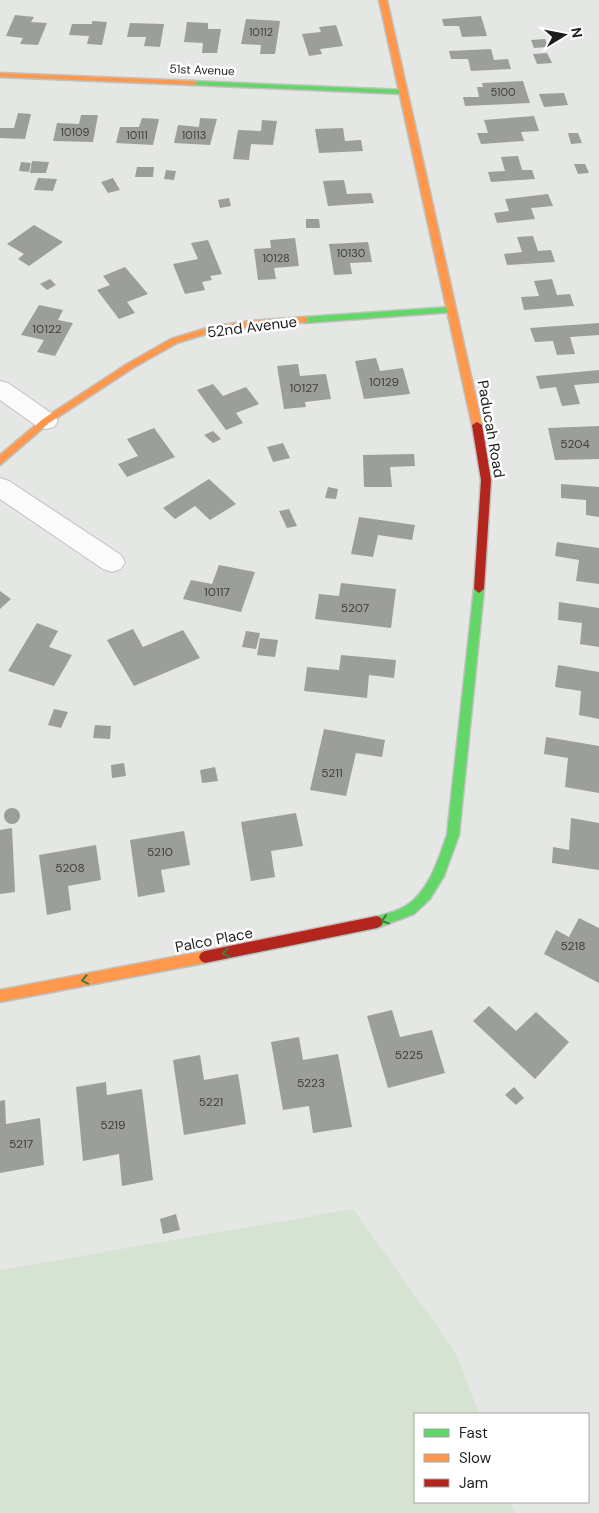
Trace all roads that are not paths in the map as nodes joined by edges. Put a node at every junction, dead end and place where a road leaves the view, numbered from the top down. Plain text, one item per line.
1 (383, 0) edge
2 (0, 75) edge
3 (402, 92) junction
4 (451, 310) junction
5 (0, 389) edge
6 (46, 421) junction
7 (0, 462) edge
8 (0, 487) edge
9 (112, 562) dead end
10 (426, 895) joint
11 (0, 996) edge

1 - 3 street, Paducah Road
2 - 3 street, 51st Avenue
3 - 4 street, Paducah Road
4 - 6 street, 52nd Avenue
4 - 10 street, Paducah Road
5 - 6 street
6 - 7 street, 52nd Avenue
8 - 9 street
10 -> 11 street, Palco Place

